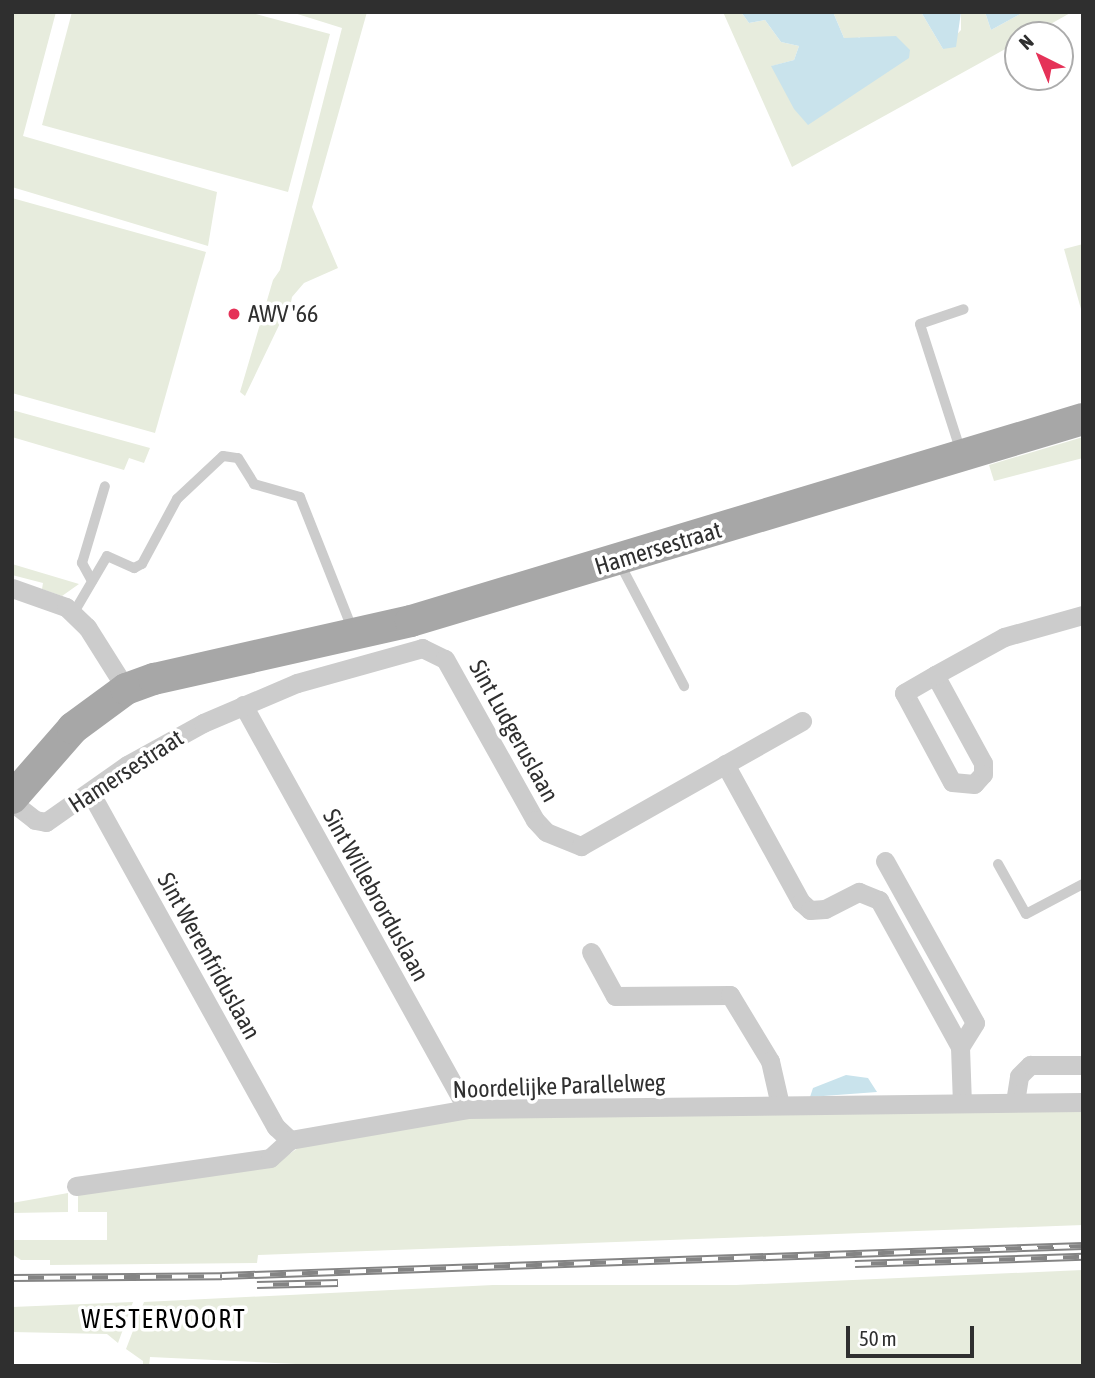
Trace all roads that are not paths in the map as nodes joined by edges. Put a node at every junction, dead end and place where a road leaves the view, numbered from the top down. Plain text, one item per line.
1 (964, 309) dead end
2 (1083, 419) edge
3 (962, 455) junction
4 (106, 486) dead end
5 (619, 560) junction
6 (92, 581) junction
7 (12, 588) edge
8 (74, 614) junction
9 (1083, 615) edge
10 (353, 635) junction
11 (935, 676) junction
12 (684, 686) dead end
13 (126, 689) junction
14 (243, 705) junction
15 (802, 721) dead end
16 (725, 764) junction
17 (90, 792) junction
18 (12, 800) edge
19 (998, 864) dead end
20 (1083, 884) edge
21 (870, 894) junction
22 (591, 952) dead end
23 (960, 1047) junction
24 (1083, 1065) edge
25 (1015, 1102) junction
26 (1083, 1102) edge
27 (962, 1103) junction
28 (780, 1105) junction
29 (467, 1109) junction
30 (290, 1140) junction
31 (76, 1186) dead end

1 - 3 lane
2 - 3 main road, Hamersestraat
3 - 5 main road, Hamersestraat
4 - 6 lane
5 - 10 main road, Hamersestraat
5 - 12 lane
6 - 8 lane
6 - 10 lane
7 - 8 street
8 - 13 street
9 - 11 street
10 - 13 main road, Hamersestraat
11 - 11 street
13 - 18 main road
14 - 16 street, Sint Ludgeruslaan
14 - 17 street, Hamersestraat
14 - 29 street, Sint Willebrorduslaan
15 - 16 street, Sint Ludgeruslaan
16 - 21 street
17 - 18 street, Hamersestraat
17 - 30 street, Sint Werenfriduslaan
19 - 20 lane
21 - 23 street
21 - 23 street
22 - 28 street
23 - 27 street
24 - 25 street
25 - 26 street, Noordelijke Parallelweg
25 - 27 street, Noordelijke Parallelweg
27 - 28 street, Noordelijke Parallelweg
28 - 29 street, Noordelijke Parallelweg
29 - 30 street, Noordelijke Parallelweg
30 - 31 street, Noordelijke Parallelweg

